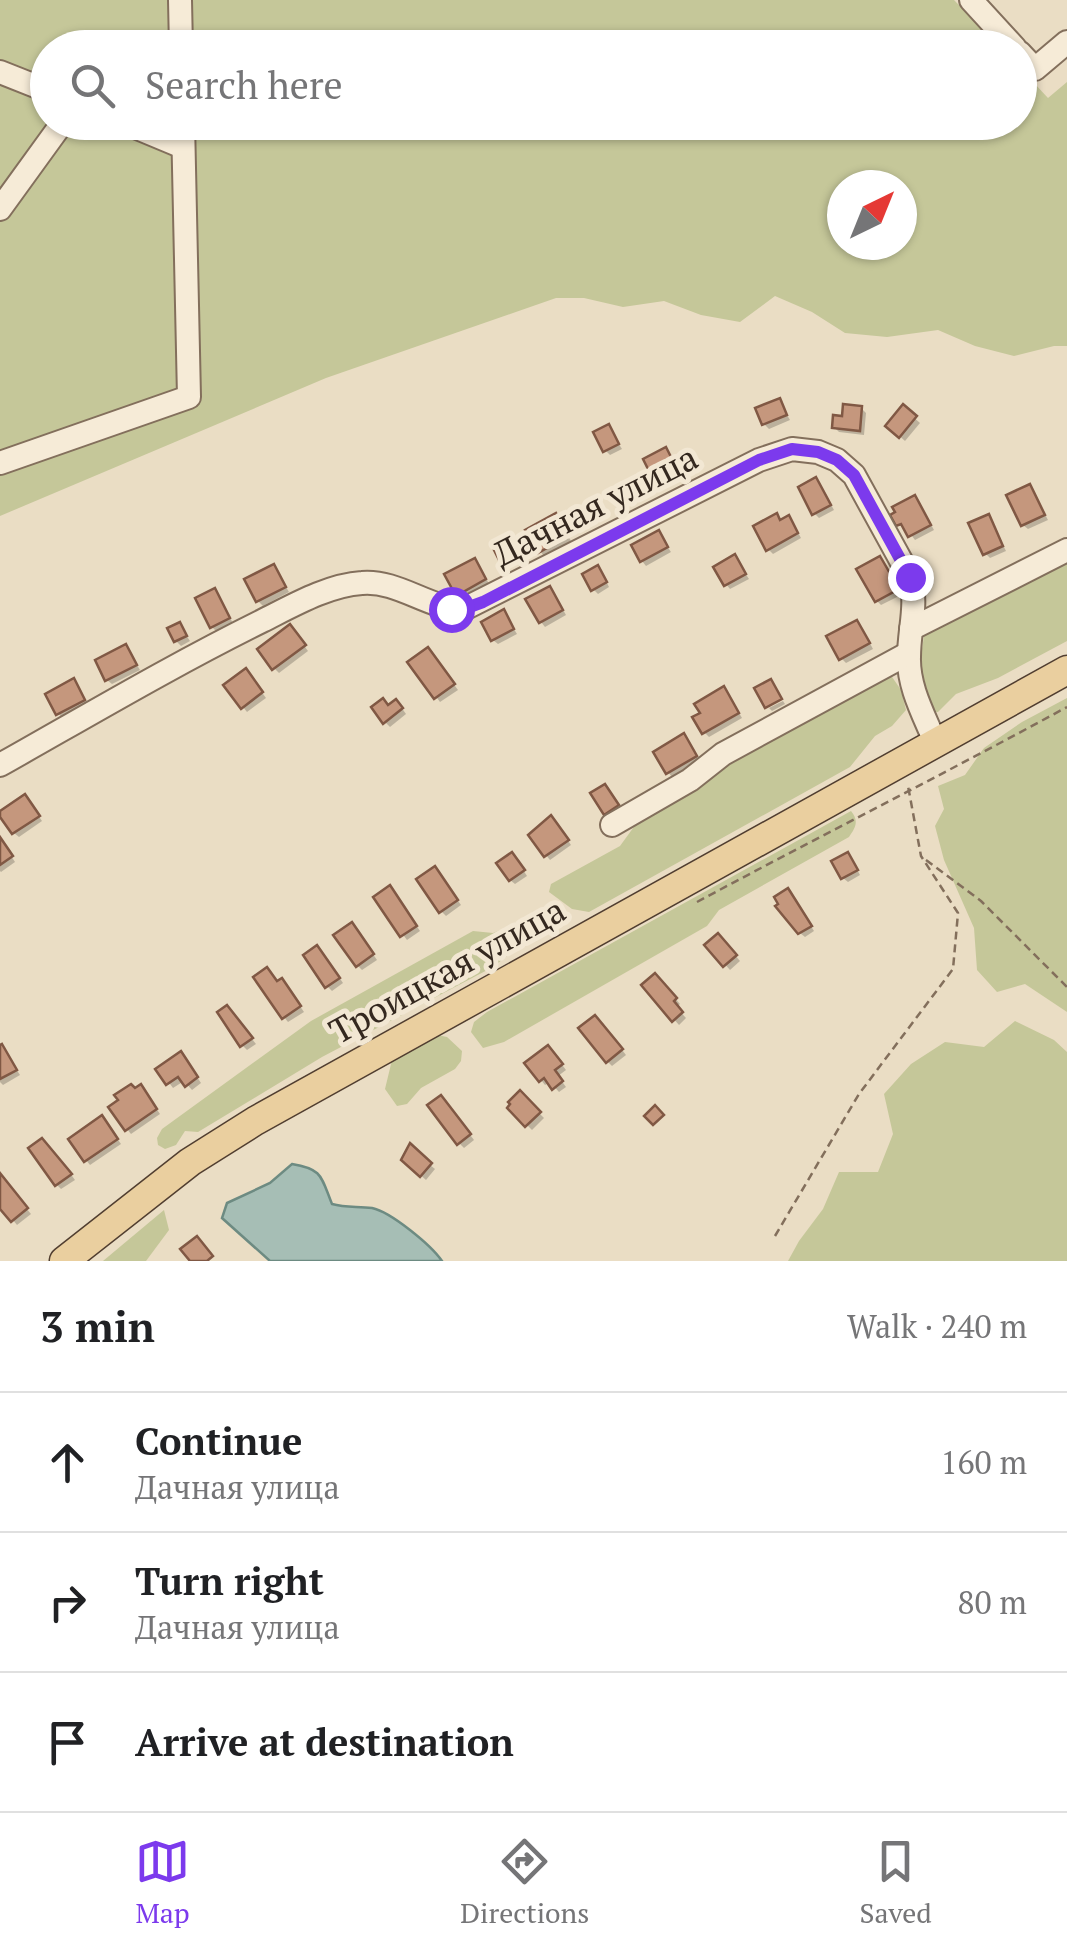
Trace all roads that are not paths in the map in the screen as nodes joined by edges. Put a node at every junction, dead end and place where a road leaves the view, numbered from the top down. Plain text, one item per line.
1 (180, 0) edge
2 (971, 0) edge
3 (181, 30) edge
4 (999, 30) edge
5 (1067, 42) edge
6 (1037, 67) edge
7 (0, 72) edge
8 (30, 84) edge
9 (50, 140) edge
10 (166, 140) edge
11 (183, 140) edge
12 (183, 147) junction
13 (0, 210) edge
14 (0, 464) edge
15 (1067, 550) edge
16 (911, 628) junction
17 (909, 653) junction
18 (1067, 670) edge
19 (935, 742) junction
20 (0, 765) edge
21 (612, 825) dead end
22 (64, 1261) edge

1 - 3 street
2 - 4 street
5 - 6 street
7 - 8 street
9 - 13 street
10 - 12 street
11 - 12 street
12 - 14 street
15 - 16 street
16 - 17 street, Дачная улица
16 - 20 street, Дачная улица
17 - 19 street, Дачная улица
17 - 21 street
18 - 19 main road, Троицкая улица
19 - 22 main road, Троицкая улица

